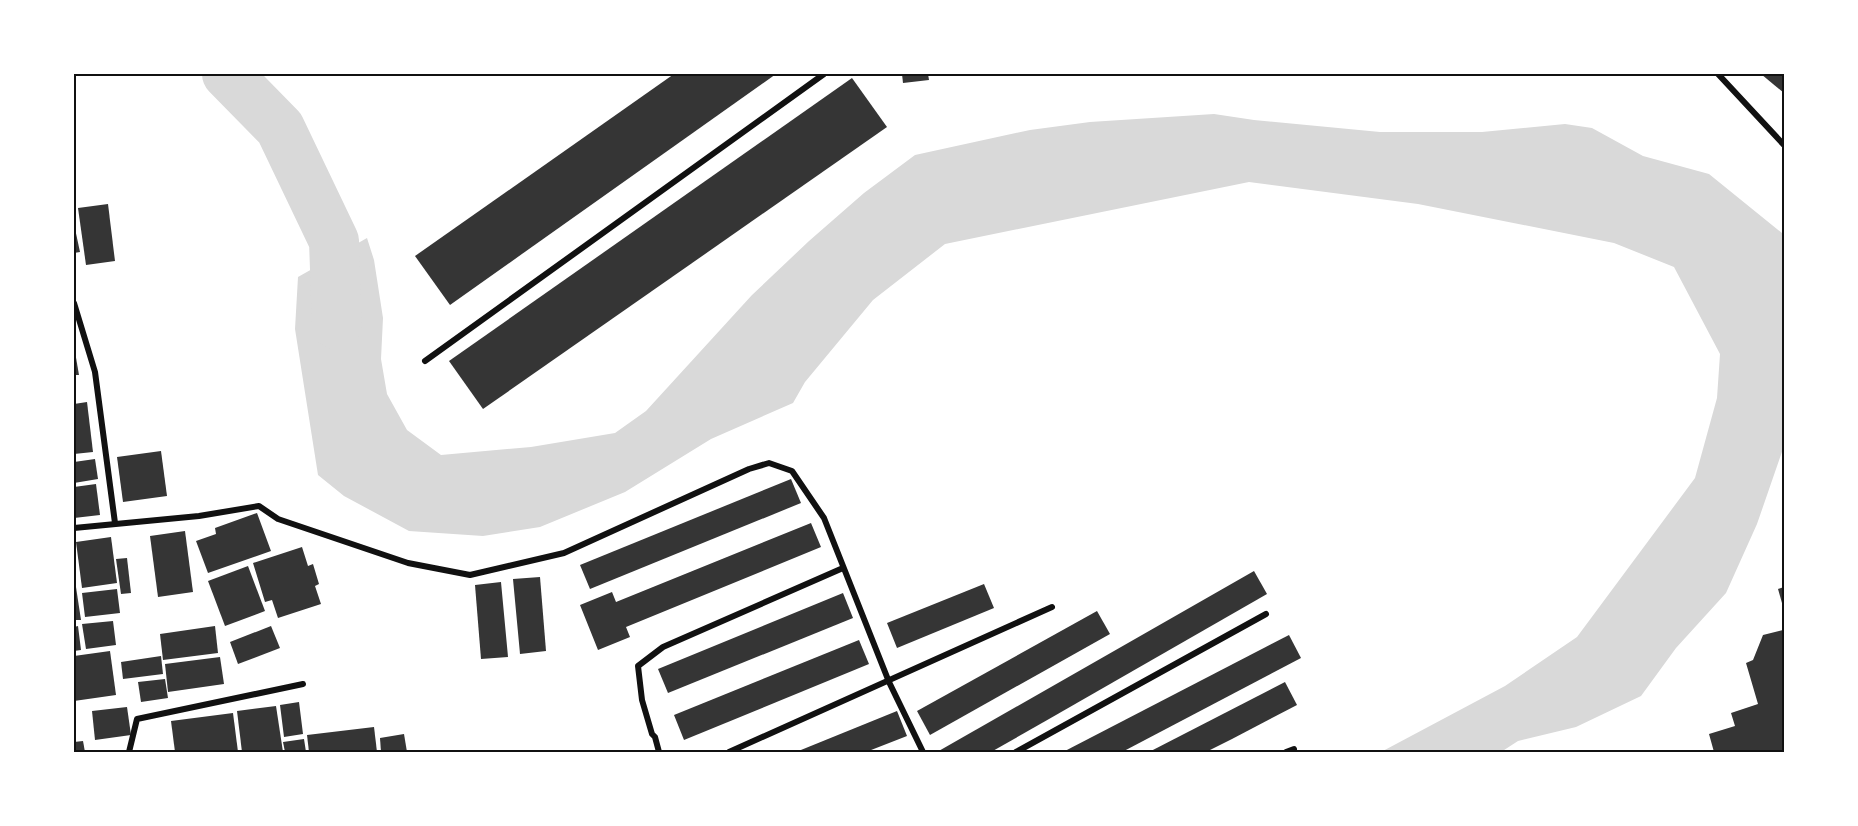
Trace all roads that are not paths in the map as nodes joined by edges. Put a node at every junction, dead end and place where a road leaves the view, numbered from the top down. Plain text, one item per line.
1 (824, 74) edge
2 (1718, 74) edge
3 (1785, 145) edge
4 (74, 303) edge
5 (424, 361) dead end
6 (115, 523) junction
7 (74, 528) edge
8 (843, 568) junction
9 (1052, 607) dead end
10 (1266, 614) dead end
11 (889, 682) junction
12 (303, 684) dead end
13 (1294, 749) dead end
14 (129, 753) edge
15 (659, 753) edge
16 (729, 753) edge
17 (923, 753) edge
18 (1016, 753) edge
19 (1287, 753) edge

1 - 5 street
2 - 3 street
4 - 6 street
6 - 7 street
6 - 8 street
8 - 11 street
8 - 15 street
9 - 11 street
10 - 18 street
11 - 16 street
11 - 17 street
12 - 14 street
13 - 19 street

